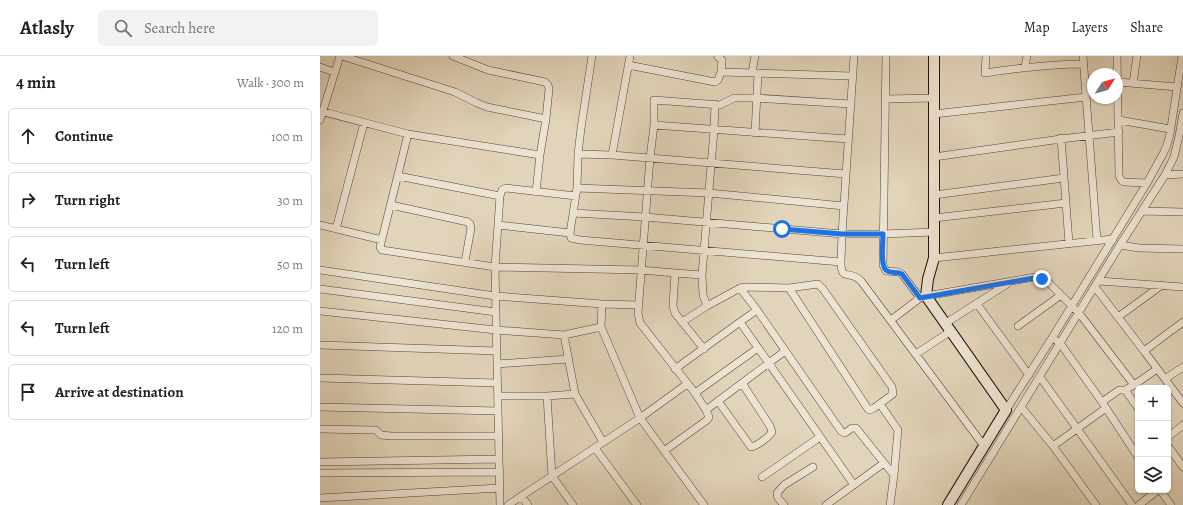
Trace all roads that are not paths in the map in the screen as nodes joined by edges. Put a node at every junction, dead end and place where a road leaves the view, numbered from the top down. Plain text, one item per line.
1 (341, 56) edge
2 (453, 56) edge
3 (592, 56) edge
4 (630, 56) edge
5 (716, 56) edge
6 (754, 56) edge
7 (854, 56) edge
8 (886, 56) edge
9 (934, 56) edge
10 (986, 56) edge
11 (1027, 56) edge
12 (1083, 56) edge
13 (1117, 56) edge
14 (1137, 56) edge
15 (1182, 56) edge
16 (1084, 64) junction
17 (628, 65) junction
18 (320, 67) edge
19 (1025, 67) junction
20 (1117, 68) edge
21 (334, 72) junction
22 (721, 72) junction
23 (755, 73) junction
24 (852, 76) junction
25 (1123, 82) edge
26 (1133, 83) junction
27 (1177, 87) junction
28 (1086, 97) junction
29 (756, 98) junction
30 (934, 98) junction
31 (886, 99) junction
32 (715, 104) junction
33 (850, 104) junction
34 (1119, 104) edge
35 (321, 112) edge
36 (934, 114) junction
37 (1183, 114) edge
38 (546, 118) junction
39 (320, 120) edge
40 (1119, 120) junction
41 (364, 123) junction
42 (654, 126) junction
43 (714, 130) junction
44 (1119, 132) junction
45 (754, 133) junction
46 (408, 134) junction
47 (1175, 134) edge
48 (1089, 136) junction
49 (848, 139) junction
50 (1061, 139) junction
51 (578, 154) junction
52 (540, 155) junction
53 (612, 155) junction
54 (934, 157) junction
55 (650, 158) junction
56 (711, 163) junction
57 (846, 174) junction
58 (1183, 174) edge
59 (1165, 175) junction
60 (398, 176) junction
61 (1064, 178) junction
62 (1147, 183) junction
63 (577, 188) junction
64 (647, 191) junction
65 (536, 192) junction
66 (709, 193) junction
67 (934, 195) junction
68 (500, 196) junction
69 (576, 196) junction
70 (1066, 203) junction
71 (392, 205) junction
72 (844, 206) junction
73 (1142, 211) junction
74 (1183, 212) edge
75 (573, 213) junction
76 (645, 217) junction
77 (934, 218) junction
78 (706, 223) junction
79 (320, 224) edge
80 (498, 225) junction
81 (336, 229) junction
82 (934, 232) junction
83 (570, 233) junction
84 (842, 234) junction
85 (883, 234) junction
86 (1113, 239) junction
87 (382, 240) junction
88 (1097, 240) junction
89 (1069, 243) junction
90 (643, 245) junction
91 (1120, 246) junction
92 (1183, 248) edge
93 (704, 250) junction
94 (934, 258) junction
95 (465, 262) junction
96 (841, 262) junction
97 (495, 267) junction
98 (320, 270) edge
99 (641, 270) junction
100 (675, 273) junction
101 (702, 275) junction
102 (1010, 282) junction
103 (1097, 284) junction
104 (1162, 285) junction
105 (1183, 287) edge
106 (740, 288) junction
107 (789, 288) junction
108 (320, 289) edge
109 (1061, 295) junction
110 (495, 296) junction
111 (923, 297) junction
112 (602, 304) junction
113 (977, 304) junction
114 (638, 306) junction
115 (707, 306) junction
116 (1074, 309) junction
117 (757, 310) junction
118 (320, 311) edge
119 (496, 312) junction
120 (1118, 317) junction
121 (890, 320) junction
122 (682, 322) junction
123 (740, 322) junction
124 (1183, 322) edge
125 (1018, 326) dead end
126 (601, 327) junction
127 (949, 327) junction
128 (496, 330) junction
129 (564, 335) junction
130 (1056, 340) junction
131 (320, 345) edge
132 (758, 348) junction
133 (704, 349) junction
134 (497, 351) junction
135 (785, 351) junction
136 (1144, 351) junction
137 (916, 354) junction
138 (568, 359) junction
139 (769, 363) junction
140 (497, 364) junction
141 (1183, 367) edge
142 (675, 369) junction
143 (1157, 369) junction
144 (1029, 375) junction
145 (1040, 376) junction
146 (320, 378) edge
147 (1165, 379) junction
148 (498, 383) junction
149 (742, 383) junction
150 (687, 384) junction
151 (1134, 385) junction
152 (1125, 390) junction
153 (695, 393) junction
154 (575, 394) junction
155 (498, 396) junction
156 (546, 396) junction
157 (718, 401) junction
158 (1183, 403) edge
159 (880, 404) junction
160 (1135, 404) edge
161 (1104, 405) junction
162 (320, 407) edge
163 (1021, 407) junction
164 (498, 410) junction
165 (706, 410) junction
166 (1006, 410) junction
167 (640, 418) junction
168 (1001, 419) junction
169 (1010, 425) junction
170 (1183, 425) edge
171 (1077, 428) junction
172 (320, 429) edge
173 (1171, 435) edge
174 (499, 436) junction
175 (820, 437) junction
176 (603, 442) junction
177 (984, 446) junction
178 (1053, 446) junction
179 (595, 448) junction
180 (1171, 450) edge
181 (664, 451) junction
182 (1135, 452) edge
183 (499, 459) junction
184 (320, 462) edge
185 (884, 463) junction
186 (813, 467) dead end
187 (1183, 467) edge
188 (500, 472) junction
189 (320, 473) edge
190 (894, 475) junction
191 (552, 476) junction
192 (762, 477) dead end
193 (854, 485) junction
194 (500, 488) junction
195 (1155, 493) edge
196 (1161, 493) edge
197 (521, 496) junction
198 (320, 498) edge
199 (500, 505) edge
200 (508, 505) edge
201 (528, 505) edge
202 (573, 505) edge
203 (637, 505) edge
204 (704, 505) edge
205 (784, 505) edge
206 (826, 505) edge
207 (890, 505) edge
208 (948, 505) edge
209 (961, 505) edge
210 (1096, 505) edge
211 (1132, 505) edge
212 (1138, 505) edge
213 (1171, 505) edge

1 - 21 street
1 - 38 street
2 - 38 street
3 - 51 street
4 - 17 street
5 - 22 street
6 - 23 street
7 - 24 street
8 - 31 street
9 - 30 street
10 - 19 street
11 - 19 street
12 - 16 street
13 - 20 street
14 - 26 street
15 - 27 street
16 - 19 street
16 - 28 street
17 - 22 street
17 - 53 street
18 - 21 street
21 - 35 street
22 - 23 street
23 - 24 street
23 - 29 street
24 - 33 street
25 - 26 street
26 - 27 street
27 - 47 street
28 - 36 street
28 - 48 street
29 - 32 street
29 - 33 street
29 - 45 street
30 - 31 street
30 - 36 street
31 - 85 street
32 - 42 street
32 - 43 street
33 - 49 street
34 - 40 street
35 - 39 street
35 - 41 street
36 - 54 street
37 - 47 street
38 - 52 street
40 - 44 street
40 - 47 street
41 - 46 street
41 - 81 street
42 - 43 street
42 - 55 street
43 - 45 street
43 - 56 street
44 - 48 street
44 - 62 street
45 - 49 street
46 - 52 street
46 - 60 street
47 - 59 street
47 - 62 street
48 - 50 street
48 - 88 street
49 - 57 street
50 - 54 street
50 - 61 street
51 - 53 street
51 - 63 street
52 - 65 street
53 - 55 street
54 - 67 street
55 - 56 street
55 - 64 street
56 - 57 street
56 - 66 street
57 - 72 street
58 - 59 street
59 - 73 street
60 - 68 street
60 - 71 street
61 - 67 street
61 - 70 street
62 - 86 street
63 - 64 street
63 - 69 street
64 - 66 street
64 - 76 street
65 - 68 street
65 - 69 street
66 - 72 street
66 - 78 street
67 - 77 street
68 - 80 street
69 - 75 street
70 - 77 street
70 - 89 street
71 - 87 street
71 - 95 street
72 - 84 street
73 - 74 street
73 - 91 street
75 - 76 street
75 - 83 street
76 - 78 street
76 - 90 street
77 - 82 street
78 - 84 street
78 - 93 street
79 - 81 street
80 - 83 street
80 - 97 street
81 - 87 street
82 - 85 street
82 - 94 street
83 - 90 street
84 - 85 street
84 - 96 street
85 - 111 street
86 - 88 street
86 - 116 street
87 - 95 street
88 - 89 street
89 - 94 street
90 - 93 street
90 - 99 street
91 - 92 street
91 - 103 street
93 - 96 street
93 - 101 street
94 - 111 street
95 - 97 street
96 - 121 street
97 - 99 street
97 - 110 street
98 - 110 street
99 - 100 street
99 - 114 street
100 - 101 street
100 - 122 street
101 - 115 street
102 - 109 street
102 - 111 street
102 - 113 street
103 - 104 street
103 - 116 street
103 - 120 street
104 - 105 street
104 - 120 street
106 - 107 street
106 - 115 street
106 - 117 street
107 - 159 street
107 - 159 street
108 - 119 street
109 - 116 street
109 - 125 street
110 - 112 street
110 - 119 street
111 - 121 street
111 - 127 street
112 - 114 street
112 - 126 street
113 - 127 street
113 - 144 street
114 - 142 street
115 - 122 street
116 - 130 street
116 - 151 street
117 - 123 street
117 - 135 street
118 - 128 street
119 - 128 street
120 - 136 street
121 - 137 street
122 - 133 street
123 - 132 street
123 - 133 street
124 - 136 street
126 - 129 street
126 - 167 street
127 - 137 street
127 - 166 street
128 - 129 street
128 - 134 street
129 - 138 street
130 - 144 street
130 - 145 street
130 - 161 street
131 - 134 street
132 - 139 street
132 - 153 street
133 - 142 street
134 - 140 street
135 - 139 street
135 - 185 street
136 - 143 street
137 - 177 street
138 - 140 street
138 - 154 street
139 - 149 street
139 - 175 street
140 - 148 street
141 - 147 street
142 - 150 street
143 - 147 street
143 - 151 street
144 - 166 street
145 - 163 street
145 - 171 street
146 - 148 street
147 - 158 street
148 - 155 street
149 - 157 street
149 - 157 street
150 - 153 street
150 - 167 street
151 - 152 street
152 - 160 street
152 - 161 street
153 - 165 street
154 - 156 street
154 - 176 street
155 - 156 street
155 - 164 street
156 - 191 street
157 - 165 street
159 - 190 street
161 - 171 street
161 - 182 street
162 - 164 street
163 - 169 street
163 - 178 street
164 - 174 street
165 - 181 street
166 - 168 street
167 - 176 street
167 - 181 street
168 - 169 street
168 - 177 street
169 - 209 street
170 - 173 street
171 - 178 street
171 - 211 street
172 - 174 street
174 - 183 street
175 - 192 street
175 - 193 street
176 - 179 street
177 - 208 street
178 - 210 street
179 - 191 street
179 - 203 street
180 - 187 street
181 - 204 street
183 - 184 street
183 - 188 street
185 - 190 street
185 - 193 street
186 - 205 street
188 - 189 street
188 - 194 street
190 - 207 street
191 - 197 street
191 - 202 street
193 - 206 street
194 - 198 street
194 - 199 street
195 - 212 street
196 - 213 street
197 - 200 street
197 - 201 street

